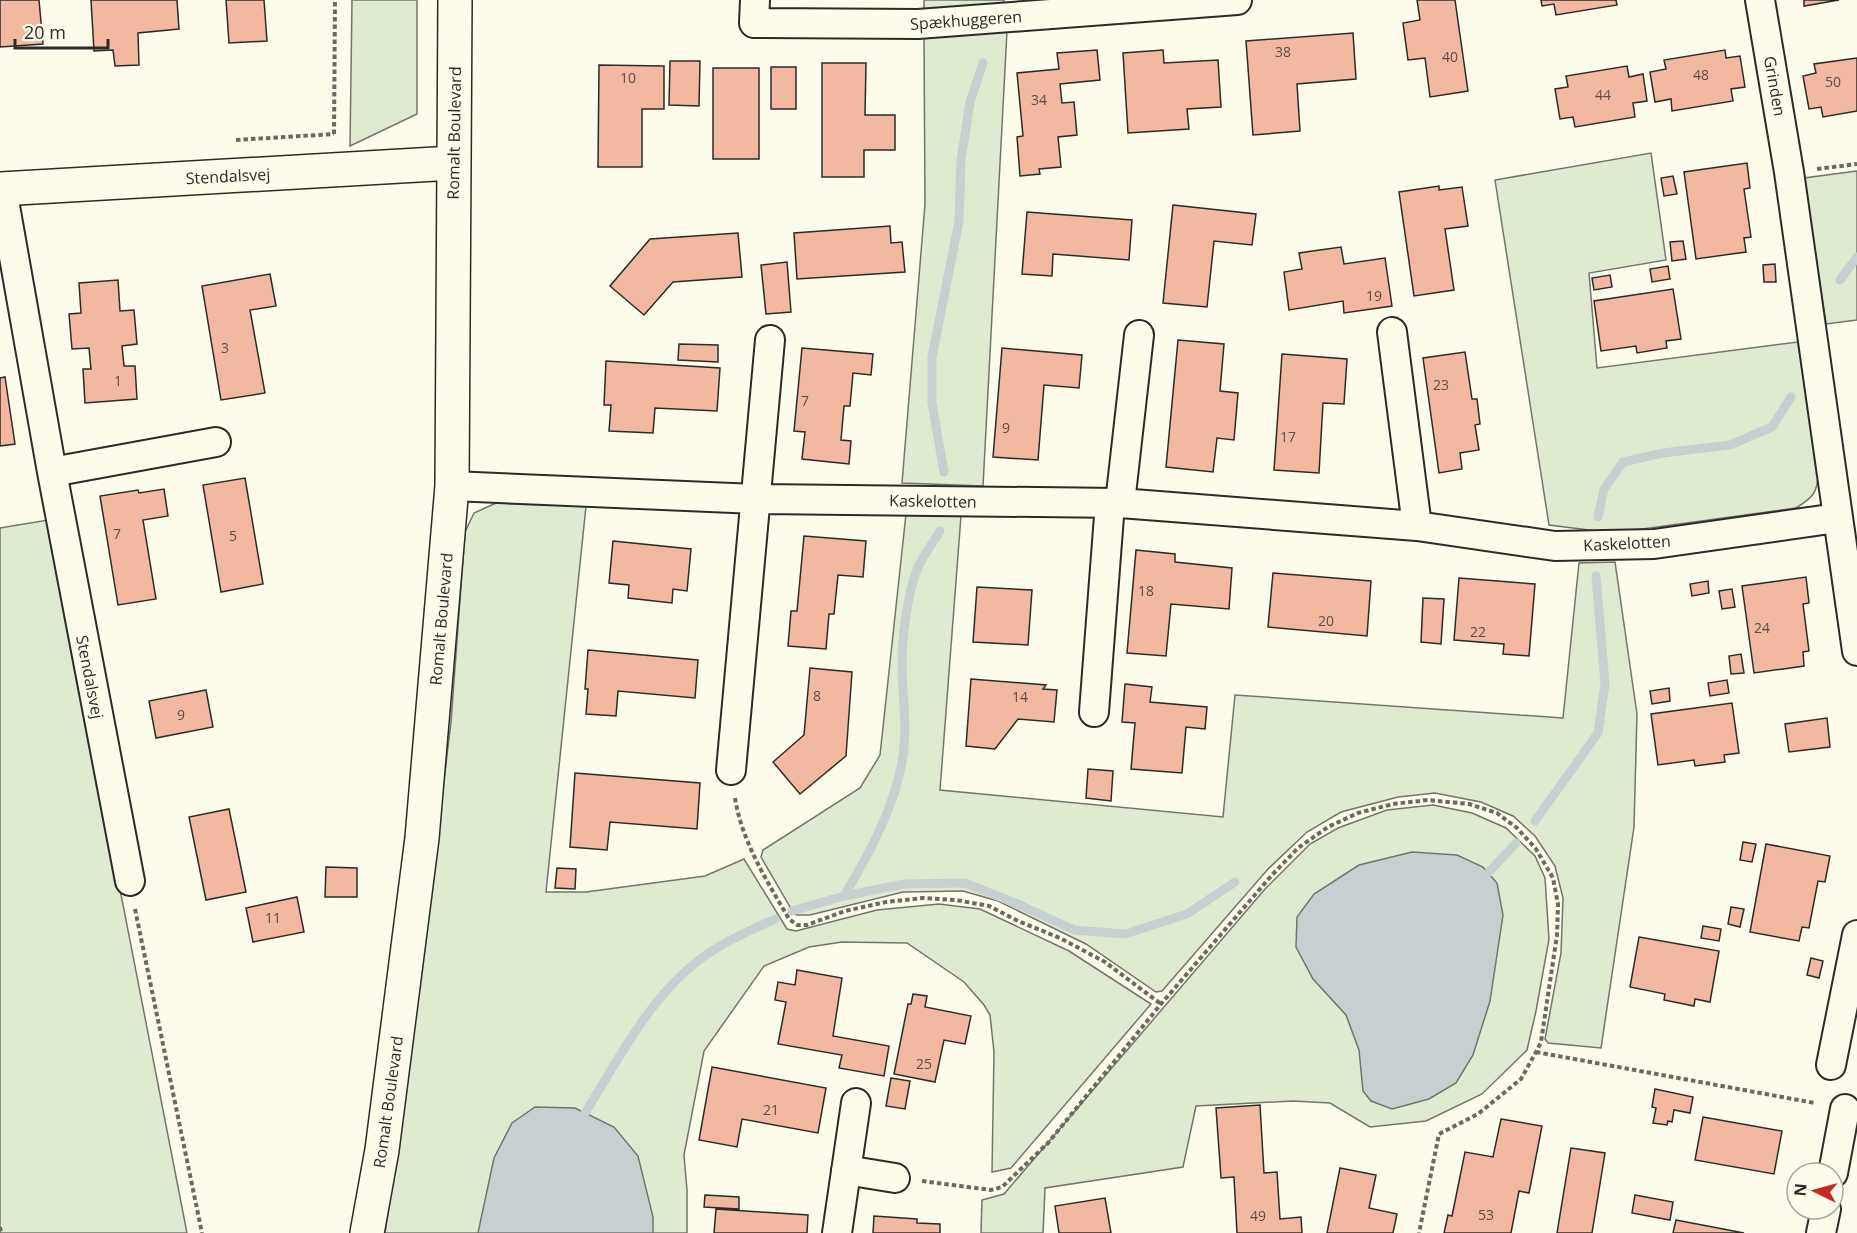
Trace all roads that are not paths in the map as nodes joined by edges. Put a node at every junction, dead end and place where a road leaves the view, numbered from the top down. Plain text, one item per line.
1 (455, 0) edge
2 (754, 0) edge
3 (1237, 0) edge
4 (1760, 0) edge
5 (453, 163) junction
6 (1, 189) edge
7 (1392, 332) dead end
8 (1139, 335) dead end
9 (770, 340) dead end
10 (216, 442) dead end
11 (52, 472) junction
12 (452, 486) junction
13 (756, 499) junction
14 (1115, 503) junction
15 (1837, 518) junction
16 (1417, 526) junction
17 (1857, 651) edge
18 (1094, 711) dead end
19 (731, 770) road end
20 (130, 882) road end
21 (1857, 935) edge
22 (1831, 1065) dead end
23 (856, 1103) dead end
24 (1845, 1109) road end
25 (1835, 1161) edge
26 (846, 1170) junction
27 (895, 1178) road end
28 (367, 1233) edge
29 (837, 1233) edge

1 - 5 street, Romalt Boulevard
2 - 3 street, Spækhuggeren
4 - 15 street, Grinden
5 - 6 street, Stendalsvej
5 - 12 street, Romalt Boulevard
6 - 11 street, Stendalsvej
7 - 16 street
8 - 14 street
9 - 13 street
10 - 11 street
11 - 20 street, Stendalsvej
12 - 13 street, Kaskelotten
12 - 28 street, Romalt Boulevard
13 - 14 street, Kaskelotten
13 - 19 street
14 - 16 street, Kaskelotten
14 - 18 street
15 - 16 street, Kaskelotten
15 - 17 street
21 - 22 street
23 - 26 street
24 - 25 street
26 - 27 street
26 - 29 street

